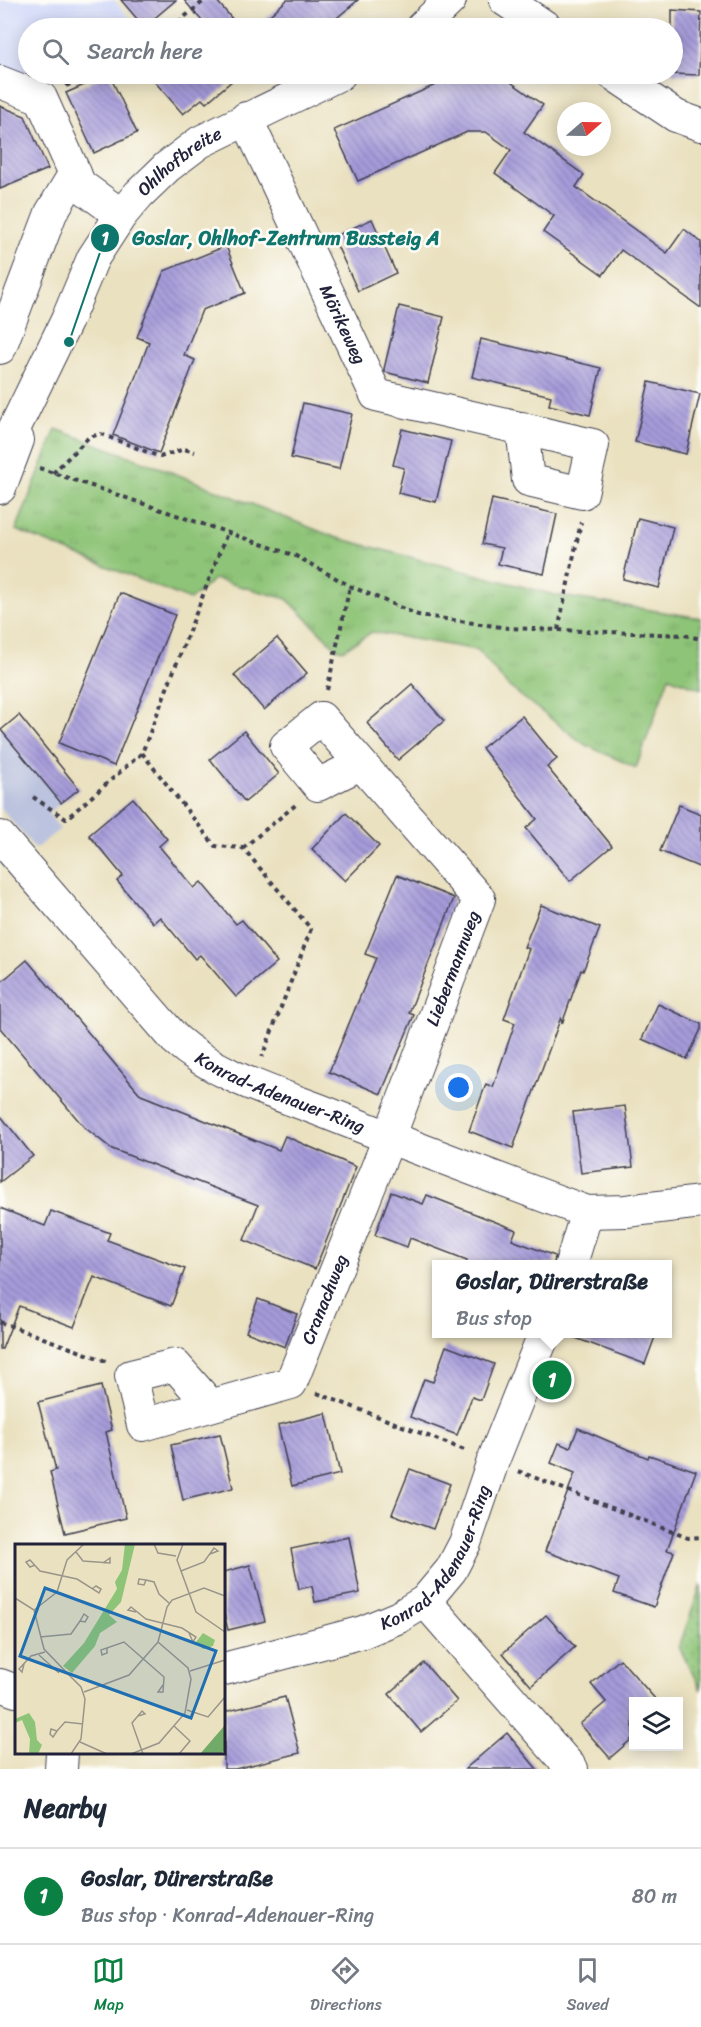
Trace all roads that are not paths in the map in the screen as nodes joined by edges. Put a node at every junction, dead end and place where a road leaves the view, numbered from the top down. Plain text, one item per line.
1 (450, 0) edge
2 (505, 0) edge
3 (432, 18) edge
4 (532, 18) edge
5 (0, 82) edge
6 (319, 84) edge
7 (628, 84) edge
8 (246, 118) junction
9 (701, 125) edge
10 (75, 172) junction
11 (121, 215) junction
12 (0, 348) edge
13 (522, 428) junction
14 (6, 458) edge
15 (0, 488) edge
16 (360, 764) junction
17 (0, 837) edge
18 (389, 1138) junction
19 (701, 1202) edge
20 (587, 1212) junction
21 (572, 1260) edge
22 (542, 1338) edge
23 (210, 1405) junction
24 (425, 1601) junction
25 (225, 1669) edge
26 (0, 1685) edge
27 (15, 1691) edge
28 (62, 1754) edge
29 (61, 1769) edge
30 (572, 1769) edge

1 - 3 street
2 - 4 street
5 - 10 street
6 - 8 street, Ohlhofbreite
7 - 9 street
8 - 11 street, Ohlhofbreite
8 - 13 street, Mörikeweg
10 - 11 street
10 - 12 street
11 - 14 street, Ohlhofbreite
13 - 13 street, Mörikeweg
14 - 15 street, Ohlhofbreite
16 - 16 street, Liebermannweg
16 - 18 street, Liebermannweg
17 - 18 street, Konrad-Adenauer-Ring
18 - 20 street, Konrad-Adenauer-Ring
18 - 23 street, Cranachweg
19 - 20 street
20 - 21 street
22 - 24 street, Konrad-Adenauer-Ring
23 - 23 street, Cranachweg
24 - 25 street, Konrad-Adenauer-Ring
24 - 30 street
26 - 27 street
28 - 29 street

